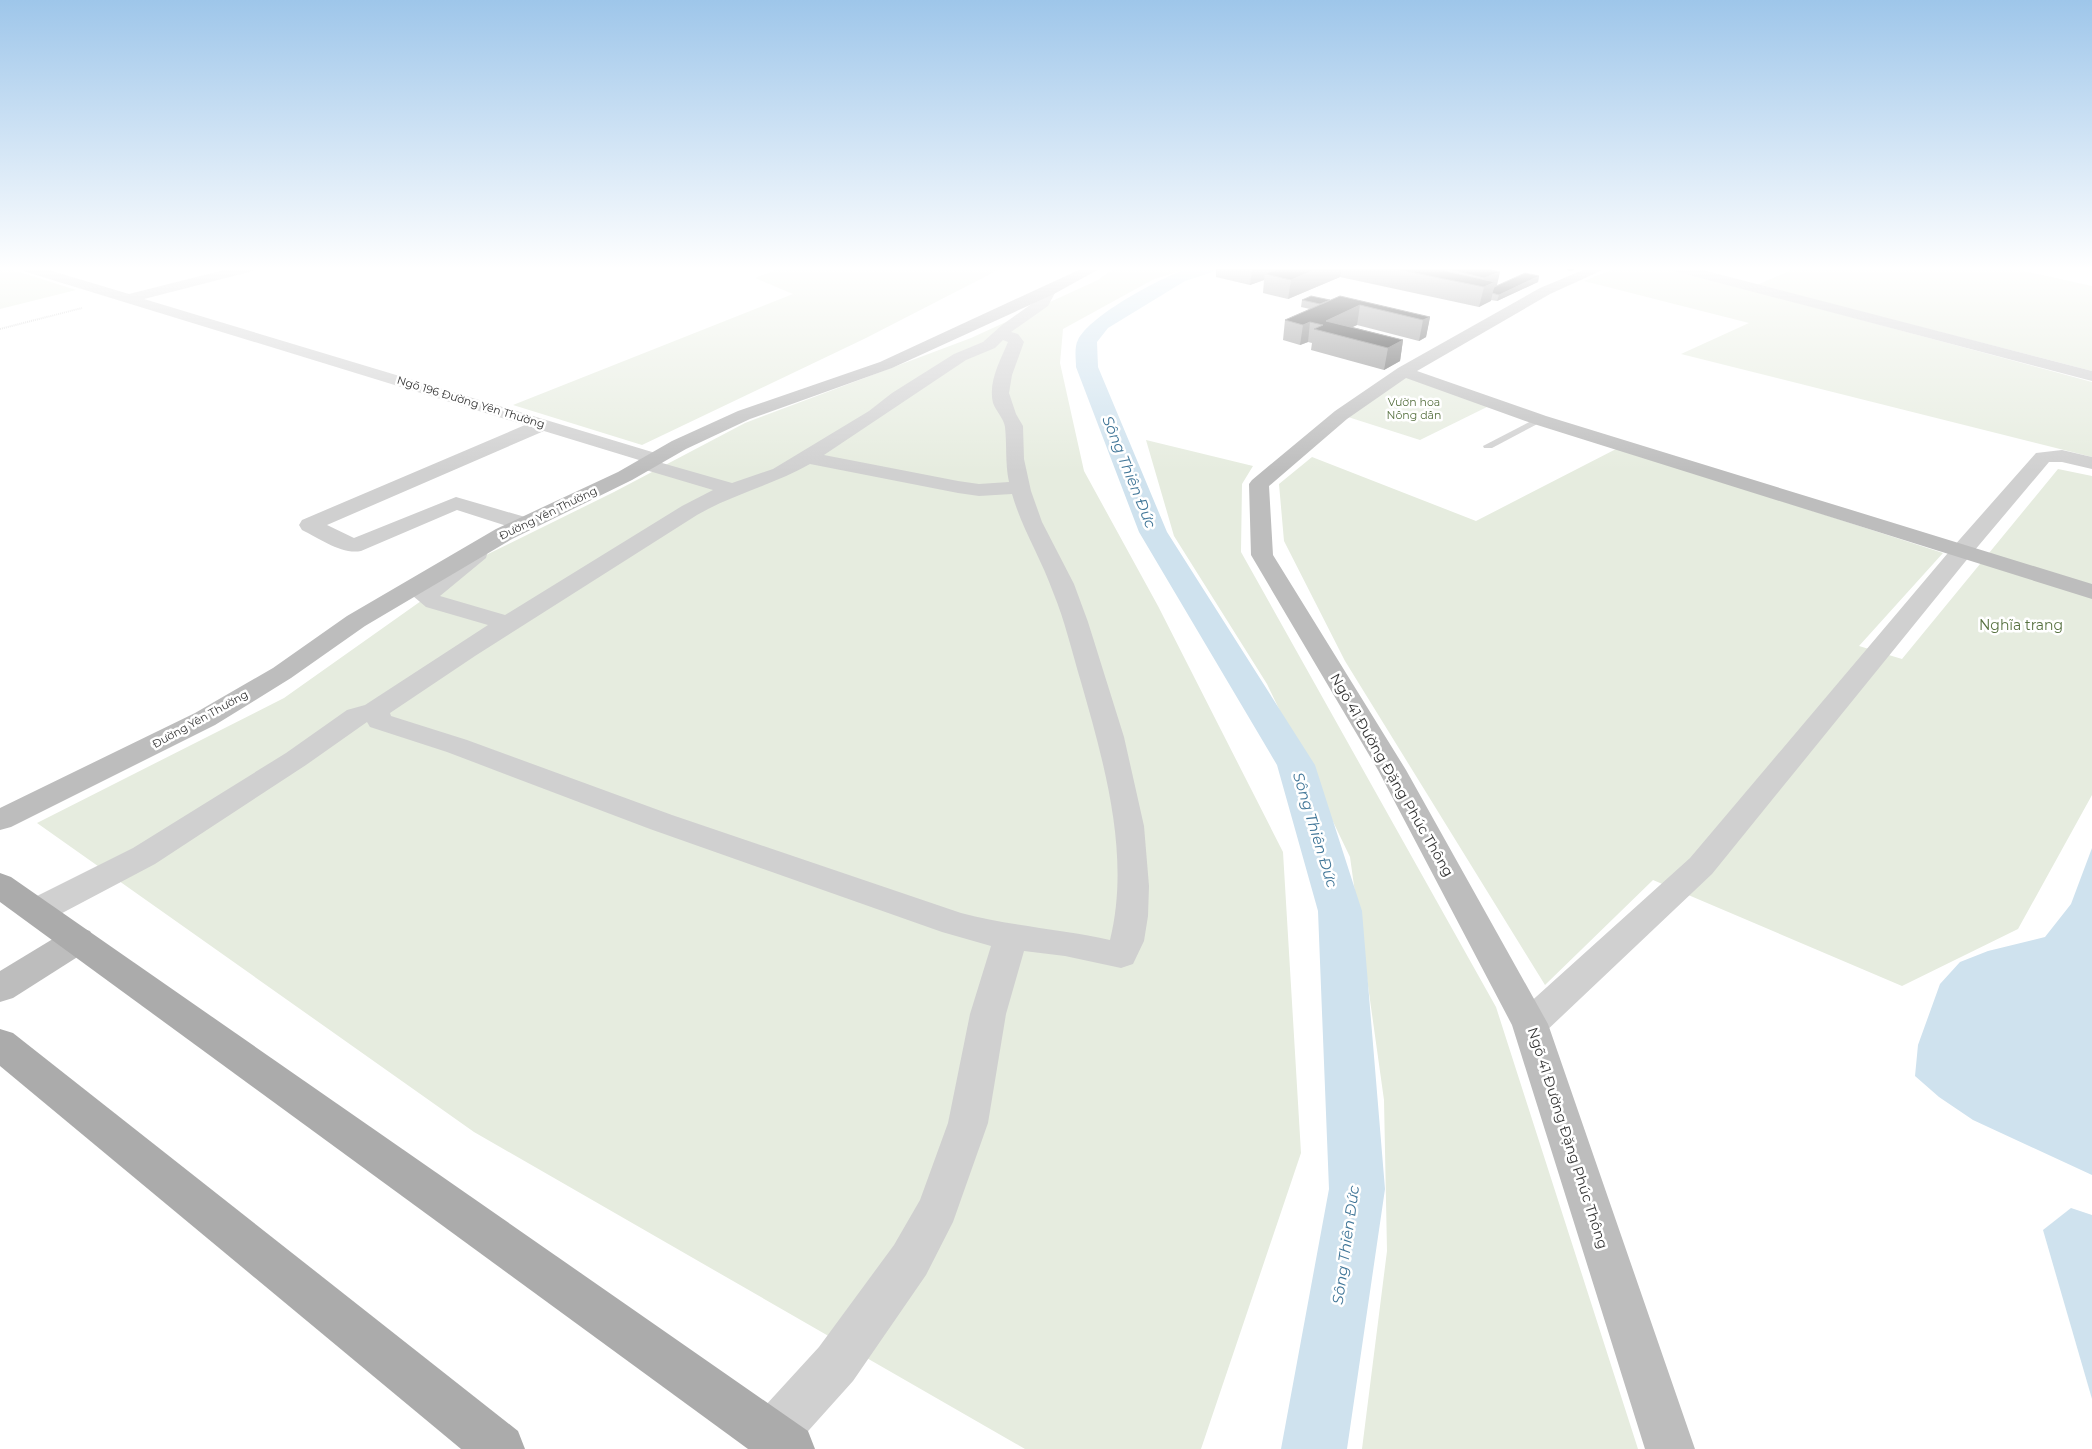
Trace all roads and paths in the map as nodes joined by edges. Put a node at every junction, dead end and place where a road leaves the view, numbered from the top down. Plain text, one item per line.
1 (249, 336) edge
2 (951, 336) edge
3 (1001, 336) edge
4 (1005, 336) edge
5 (1467, 336) edge
6 (1938, 336) edge
7 (1404, 372) junction
8 (2092, 376) edge
9 (1540, 420) junction
10 (544, 424) junction
11 (1488, 446) dead end
12 (807, 458) junction
13 (650, 462) junction
14 (2092, 463) edge
15 (1019, 488) junction
16 (732, 489) junction
17 (524, 524) junction
18 (477, 551) junction
19 (1961, 552) junction
20 (2092, 592) edge
21 (508, 623) junction
22 (375, 710) junction
23 (0, 820) edge
24 (0, 884) edge
25 (38, 911) junction
26 (1011, 938) junction
27 (78, 940) junction
28 (0, 988) edge
29 (1530, 1024) junction
30 (0, 1044) edge
31 (780, 1442) edge
32 (500, 1449) edge
33 (1670, 1449) edge

1 - 10 street, Ngõ 196 Đường Yên Thường
2 - 13 street, Đường Yên Thường
3 - 12 street
4 - 15 street
5 - 7 street, Ngõ 41 Đường Đặng Phúc Thông
6 - 8 street
7 - 9 street
7 - 29 street, Ngõ 41 Đường Đặng Phúc Thông
9 - 11 lane
9 - 19 street
10 - 13 street, Ngõ 196 Đường Yên Thường
10 - 17 street
12 - 15 street
12 - 16 street
13 - 16 street, Ngõ 196 Đường Yên Thường
13 - 17 street, Đường Yên Thường
14 - 19 street
15 - 26 street
16 - 21 street
17 - 18 street, Đường Yên Thường
18 - 21 street
18 - 23 street, Đường Yên Thường
19 - 20 street
19 - 29 street
21 - 22 street
22 - 25 street
22 - 26 street
24 - 25 main road
25 - 27 main road
26 - 31 street
27 - 28 street
27 - 31 main road
29 - 33 street, Ngõ 41 Đường Đặng Phúc Thông
30 - 32 main road

